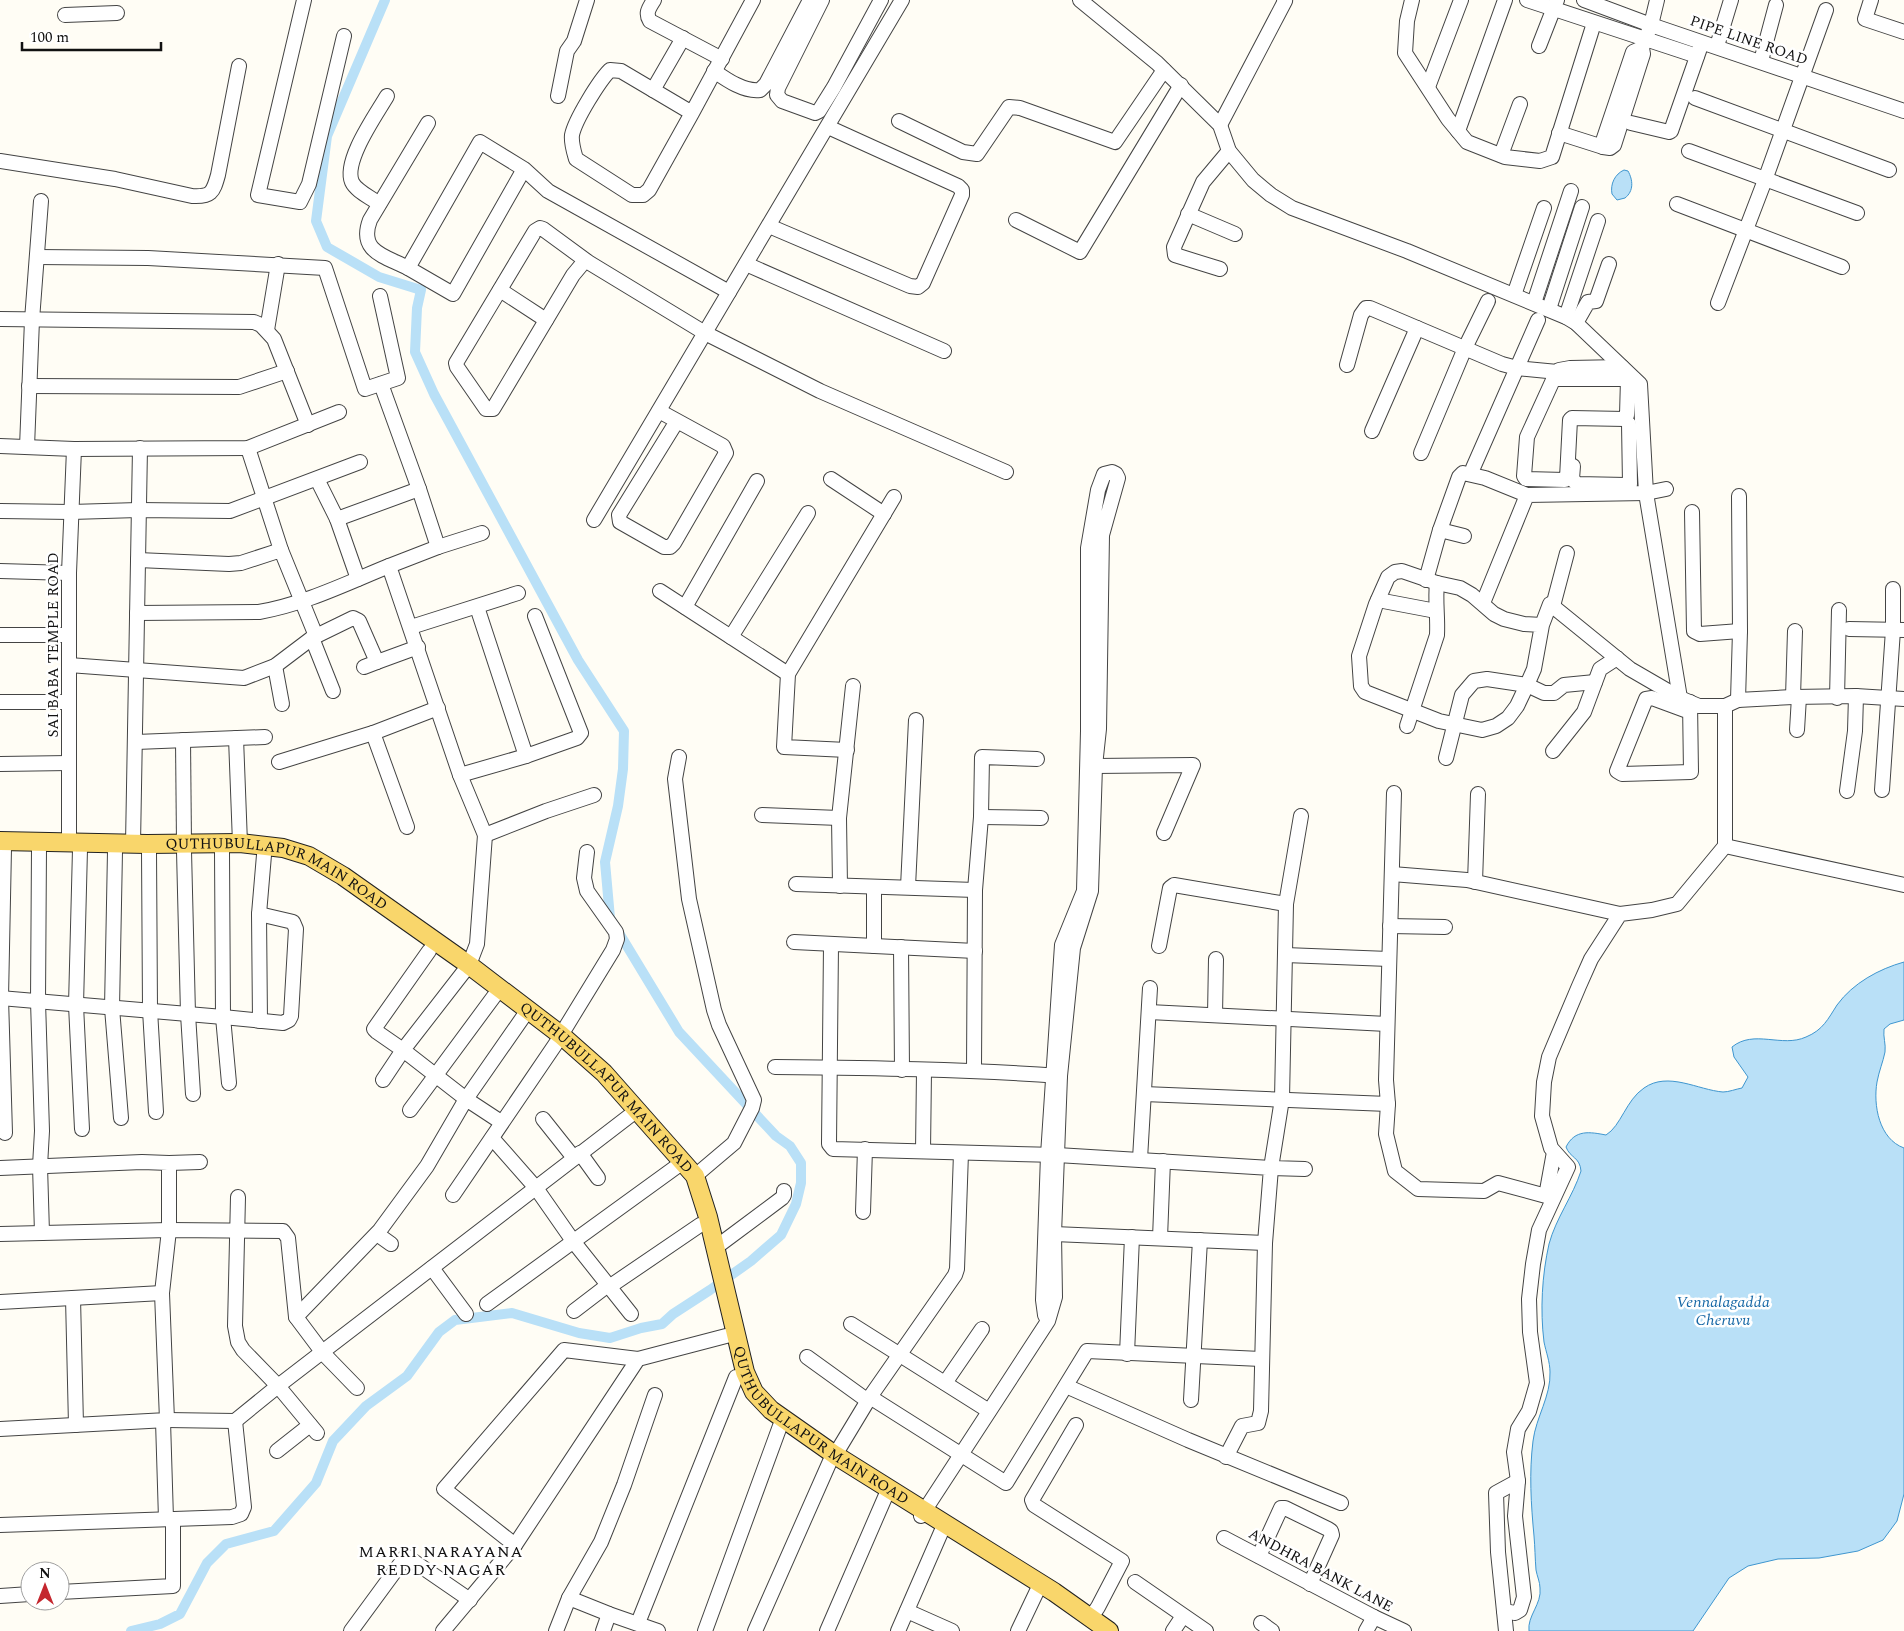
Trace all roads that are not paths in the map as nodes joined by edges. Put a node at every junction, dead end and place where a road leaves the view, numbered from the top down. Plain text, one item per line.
1 (304, 0) edge
2 (587, 0) edge
3 (654, 0) edge
4 (752, 0) edge
5 (810, 0) edge
6 (822, 0) edge
7 (881, 0) edge
8 (902, 0) edge
9 (1080, 0) edge
10 (1284, 0) edge
11 (1412, 0) edge
12 (1461, 0) edge
13 (1506, 0) edge
14 (1527, 0) edge
15 (1584, 0) edge
16 (1657, 0) edge
17 (1731, 0) edge
18 (1871, 0) edge
19 (1556, 4) edge
20 (1776, 5) dead end
21 (1826, 10) dead end
22 (117, 11) edge
23 (65, 15) dead end
24 (1594, 22) junction
25 (1651, 25) junction
26 (1904, 32) edge
27 (344, 36) dead end
28 (683, 38) junction
29 (1702, 42) junction
30 (1644, 43) junction
31 (1539, 46) dead end
32 (1717, 46) junction
33 (1697, 56) junction
34 (1761, 61) junction
35 (718, 65) junction
36 (239, 66) dead end
37 (1164, 70) junction
38 (1803, 76) junction
39 (1181, 85) junction
40 (834, 87) junction
41 (1428, 87) junction
42 (653, 90) junction
43 (846, 95) junction
44 (387, 96) dead end
45 (558, 96) dead end
46 (1695, 98) dead end
47 (1520, 104) dead end
48 (1904, 111) edge
49 (692, 114) junction
50 (899, 121) dead end
51 (428, 123) dead end
52 (1631, 124) dead end
53 (1220, 125) junction
54 (828, 127) junction
55 (1783, 130) junction
56 (1458, 132) junction
57 (1559, 133) junction
58 (1229, 151) junction
59 (1689, 151) dead end
60 (1501, 155) junction
61 (0, 161) edge
62 (524, 169) junction
63 (1890, 170) dead end
64 (1765, 180) junction
65 (1571, 191) dead end
66 (41, 201) dead end
67 (379, 204) junction
68 (1677, 204) dead end
69 (1582, 207) dead end
70 (1544, 208) dead end
71 (1858, 213) dead end
72 (1188, 214) junction
73 (1016, 220) dead end
74 (1598, 221) dead end
75 (769, 226) junction
76 (1746, 229) junction
77 (1235, 234) dead end
78 (37, 257) junction
79 (588, 262) junction
80 (278, 264) junction
81 (746, 264) junction
82 (1609, 264) dead end
83 (1842, 267) dead end
84 (408, 268) junction
85 (1220, 269) dead end
86 (500, 290) junction
87 (729, 292) junction
88 (1514, 295) junction
89 (380, 296) dead end
90 (1488, 301) dead end
91 (1534, 303) junction
92 (1718, 303) dead end
93 (1549, 309) junction
94 (0, 319) edge
95 (32, 320) junction
96 (546, 320) junction
97 (1538, 320) dead end
98 (1571, 320) junction
99 (1417, 328) junction
100 (268, 330) junction
101 (705, 333) junction
102 (1465, 348) junction
103 (944, 351) dead end
104 (1347, 365) dead end
105 (1517, 368) junction
106 (287, 371) junction
107 (1630, 378) junction
108 (381, 384) junction
109 (29, 386) junction
110 (659, 411) junction
111 (339, 412) dead end
112 (677, 421) junction
113 (1636, 424) junction
114 (308, 425) junction
115 (1372, 431) dead end
116 (0, 446) edge
117 (27, 447) junction
118 (140, 448) junction
119 (248, 448) junction
120 (74, 449) junction
121 (1421, 453) dead end
122 (360, 462) dead end
123 (1473, 468) dead end
124 (1006, 472) dead end
125 (317, 478) junction
126 (831, 479) dead end
127 (757, 481) dead end
128 (419, 489) junction
129 (1628, 489) junction
130 (1666, 489) dead end
131 (1646, 493) junction
132 (1527, 495) junction
133 (1739, 496) dead end
134 (894, 497) dead end
135 (264, 498) junction
136 (138, 510) junction
137 (0, 511) edge
138 (71, 512) junction
139 (1692, 512) dead end
140 (808, 513) dead end
141 (884, 514) junction
142 (337, 519) junction
143 (594, 520) dead end
144 (1440, 530) junction
145 (482, 533) dead end
146 (1464, 536) dead end
147 (438, 547) junction
148 (281, 550) junction
149 (1567, 554) dead end
150 (138, 560) junction
151 (389, 566) junction
152 (0, 572) edge
153 (69, 573) junction
154 (358, 579) junction
155 (1431, 581) junction
156 (1893, 589) dead end
157 (660, 591) dead end
158 (518, 593) dead end
159 (1378, 600) junction
160 (303, 601) junction
161 (1483, 603) junction
162 (1553, 606) junction
163 (477, 607) junction
164 (685, 607) junction
165 (1839, 610) dead end
166 (1436, 611) junction
167 (137, 613) junction
168 (535, 616) dead end
169 (1542, 626) junction
170 (411, 628) junction
171 (1849, 629) dead end
172 (1899, 630) edge
173 (1740, 631) junction
174 (1796, 631) dead end
175 (0, 634) edge
176 (69, 635) junction
177 (314, 637) junction
178 (731, 637) junction
179 (418, 648) junction
180 (1617, 658) junction
181 (69, 665) junction
182 (275, 666) junction
183 (137, 670) junction
184 (788, 674) junction
185 (1595, 682) junction
186 (1527, 685) junction
187 (853, 686) dead end
188 (333, 691) dead end
189 (1856, 696) junction
190 (1796, 697) junction
191 (1837, 698) junction
192 (1888, 698) junction
193 (1904, 699) edge
194 (0, 702) edge
195 (69, 702) junction
196 (1732, 703) junction
197 (282, 704) dead end
198 (1687, 704) junction
199 (438, 708) junction
200 (1413, 711) junction
201 (916, 720) dead end
202 (1454, 724) junction
203 (1406, 726) dead end
204 (1797, 730) dead end
205 (373, 733) junction
206 (236, 738) junction
207 (265, 738) dead end
208 (183, 740) junction
209 (136, 742) junction
210 (847, 750) junction
211 (1553, 751) dead end
212 (526, 756) junction
213 (679, 757) dead end
214 (1446, 758) dead end
215 (1037, 759) dead end
216 (279, 762) dead end
217 (69, 763) junction
218 (0, 764) edge
219 (1095, 766) junction
220 (460, 775) junction
221 (1882, 790) dead end
222 (1847, 791) dead end
223 (1394, 793) dead end
224 (1478, 794) dead end
225 (594, 795) dead end
226 (762, 815) dead end
227 (1301, 816) dead end
228 (981, 817) junction
229 (839, 818) junction
230 (1041, 818) dead end
231 (407, 826) dead end
232 (1164, 834) dead end
233 (485, 835) junction
234 (240, 843) junction
235 (133, 844) junction
236 (1, 845) edge
237 (68, 845) junction
238 (1726, 846) junction
239 (40, 848) junction
240 (184, 848) junction
241 (115, 851) junction
242 (149, 851) junction
243 (222, 852) junction
244 (587, 852) dead end
245 (264, 855) junction
246 (1392, 874) junction
247 (1475, 882) junction
248 (796, 884) dead end
249 (840, 886) junction
250 (1904, 886) edge
251 (874, 887) junction
252 (908, 887) junction
253 (975, 890) junction
254 (1286, 904) junction
255 (259, 914) junction
256 (1620, 914) junction
257 (1390, 926) junction
258 (1445, 927) dead end
259 (794, 942) dead end
260 (1068, 943) junction
261 (831, 945) junction
262 (874, 946) junction
263 (1159, 946) dead end
264 (901, 947) junction
265 (429, 951) junction
266 (975, 951) junction
267 (1285, 955) junction
268 (1216, 959) dead end
269 (1389, 959) junction
270 (467, 970) junction
271 (1150, 988) dead end
272 (495, 995) junction
273 (1, 998) edge
274 (38, 1001) junction
275 (76, 1005) junction
276 (112, 1008) junction
277 (150, 1010) junction
278 (526, 1012) junction
279 (1148, 1012) junction
280 (188, 1014) junction
281 (1214, 1014) junction
282 (223, 1016) junction
283 (1285, 1018) junction
284 (260, 1021) junction
285 (1387, 1024) junction
286 (559, 1038) junction
287 (403, 1050) junction
288 (774, 1067) dead end
289 (830, 1068) junction
290 (902, 1070) junction
291 (974, 1070) junction
292 (924, 1071) junction
293 (437, 1076) junction
294 (1056, 1076) junction
295 (383, 1080) dead end
296 (230, 1083) dead end
297 (193, 1094) dead end
298 (1144, 1094) junction
299 (466, 1098) junction
300 (1282, 1099) junction
301 (1388, 1104) junction
302 (410, 1110) dead end
303 (156, 1112) dead end
304 (632, 1114) junction
305 (121, 1118) dead end
306 (543, 1119) dead end
307 (501, 1122) junction
308 (82, 1129) dead end
309 (5, 1133) dead end
310 (492, 1138) junction
311 (865, 1149) junction
312 (923, 1151) junction
313 (1554, 1152) junction
314 (961, 1153) junction
315 (1052, 1155) junction
316 (577, 1156) junction
317 (1140, 1160) junction
318 (1163, 1161) junction
319 (200, 1162) dead end
320 (169, 1163) junction
321 (40, 1166) junction
322 (676, 1166) junction
323 (0, 1168) edge
324 (1271, 1168) junction
325 (1305, 1169) dead end
326 (695, 1176) junction
327 (598, 1178) dead end
328 (536, 1188) junction
329 (784, 1191) dead end
330 (453, 1194) dead end
331 (238, 1197) dead end
332 (863, 1212) dead end
333 (700, 1225) junction
334 (238, 1229) junction
335 (169, 1230) junction
336 (42, 1233) junction
337 (0, 1234) edge
338 (376, 1234) junction
339 (1054, 1234) junction
340 (1132, 1237) junction
341 (1160, 1238) junction
342 (1200, 1240) junction
343 (573, 1241) junction
344 (1265, 1243) junction
345 (390, 1244) dead end
346 (713, 1253) junction
347 (432, 1268) junction
348 (609, 1286) junction
349 (162, 1293) junction
350 (72, 1298) junction
351 (0, 1302) edge
352 (487, 1304) dead end
353 (574, 1311) dead end
354 (466, 1314) dead end
355 (631, 1314) dead end
356 (296, 1317) junction
357 (726, 1317) junction
358 (1048, 1321) junction
359 (852, 1324) dead end
360 (982, 1329) dead end
361 (323, 1353) junction
362 (1127, 1354) junction
363 (900, 1355) junction
364 (807, 1357) dead end
365 (1193, 1357) junction
366 (638, 1359) junction
367 (1261, 1360) junction
368 (736, 1377) junction
369 (945, 1383) junction
370 (278, 1386) junction
371 (1066, 1386) junction
372 (357, 1388) dead end
373 (655, 1395) dead end
374 (869, 1399) junction
375 (1191, 1400) dead end
376 (989, 1411) junction
377 (165, 1420) junction
378 (235, 1421) junction
379 (76, 1425) junction
380 (780, 1426) junction
381 (1076, 1426) dead end
382 (0, 1428) edge
383 (277, 1451) dead end
384 (960, 1455) junction
385 (1226, 1456) junction
386 (833, 1457) junction
387 (1518, 1481) junction
388 (886, 1495) junction
389 (1341, 1503) dead end
390 (923, 1513) junction
391 (170, 1519) junction
392 (0, 1525) edge
393 (942, 1530) junction
394 (1224, 1538) dead end
395 (515, 1545) junction
396 (1259, 1556) junction
397 (1135, 1582) dead end
398 (1310, 1584) junction
399 (70, 1591) edge
400 (1037, 1591) junction
401 (20, 1595) edge
402 (0, 1596) edge
403 (470, 1600) junction
404 (568, 1602) junction
405 (1504, 1611) junction
406 (907, 1612) junction
407 (609, 1614) junction
408 (1183, 1616) junction
409 (1374, 1617) junction
410 (638, 1624) junction
411 (1092, 1625) edge
412 (351, 1631) edge
413 (443, 1631) edge
414 (545, 1631) edge
415 (556, 1631) edge
416 (604, 1631) edge
417 (657, 1631) edge
418 (705, 1631) edge
419 (755, 1631) edge
420 (827, 1631) edge
421 (898, 1631) edge
422 (952, 1631) edge
423 (1018, 1631) edge
424 (1109, 1631) edge
425 (1173, 1631) edge
426 (1206, 1631) edge
427 (1366, 1631) edge
428 (1404, 1631) edge
429 (1506, 1631) edge

1 - 27 street
2 - 45 street
3 - 28 street
4 - 35 street
5 - 35 street
6 - 40 street
7 - 40 street
8 - 43 street
9 - 37 street
10 - 53 street
11 - 41 street
12 - 41 street
13 - 56 street
14 - 19 street
15 - 25 street, PIPE LINE ROAD
16 - 25 street
17 - 32 street
18 - 26 street
19 - 24 street
19 - 31 street
20 - 34 street
21 - 38 street
22 - 23 street
24 - 30 street
24 - 57 street
25 - 29 street, PIPE LINE ROAD
25 - 30 street
28 - 35 street
28 - 42 street
29 - 32 street, PIPE LINE ROAD
29 - 33 street
30 - 33 street
30 - 57 street
32 - 34 street, PIPE LINE ROAD
33 - 52 street
34 - 38 street, PIPE LINE ROAD
35 - 49 street
36 - 61 street
37 - 39 street
37 - 50 street
38 - 48 street, PIPE LINE ROAD
38 - 55 street
39 - 53 street
39 - 73 street
40 - 43 street
41 - 56 street
42 - 49 street
42 - 49 street
43 - 54 street
44 - 67 street
46 - 55 street
47 - 60 street
51 - 67 street
53 - 58 street
54 - 75 street
54 - 75 street
55 - 63 street
55 - 64 street
56 - 60 street
57 - 60 street
58 - 72 street
58 - 88 street
59 - 64 street
62 - 84 street
62 - 84 street
62 - 87 street
64 - 71 street
64 - 76 street
65 - 91 street
66 - 78 street
67 - 84 street
68 - 76 street
69 - 93 street
70 - 88 street
72 - 77 street
72 - 85 street
74 - 98 street
75 - 81 street
76 - 83 street
76 - 92 street
78 - 80 street
78 - 95 street
79 - 86 street
79 - 96 street
79 - 101 street
80 - 100 street
80 - 108 street
81 - 87 street
81 - 103 street
82 - 98 street
86 - 96 street
86 - 96 street
87 - 101 street
88 - 91 street
89 - 108 street
90 - 102 street
91 - 93 street
93 - 98 street
94 - 95 street
95 - 100 street
95 - 109 street
97 - 105 street
98 - 107 street
99 - 102 street
99 - 104 street
99 - 115 street
100 - 106 street
101 - 110 street
101 - 124 street
102 - 105 street
102 - 121 street
105 - 107 street
105 - 123 street
106 - 109 street
106 - 114 street
107 - 107 street
107 - 113 street
108 - 128 street
109 - 117 street
110 - 112 street
110 - 143 street
111 - 114 street
112 - 112 street
113 - 129 street
113 - 129 street
113 - 131 street
114 - 119 street
116 - 117 street
117 - 120 street
118 - 119 street
118 - 120 street
118 - 136 street
119 - 135 street
120 - 138 street, SAI BABA TEMPLE ROAD
122 - 125 street
125 - 135 street
125 - 142 street
126 - 141 street
127 - 164 street
128 - 142 street
128 - 147 street
129 - 131 street
129 - 132 street
130 - 131 street
131 - 198 street
132 - 144 street
132 - 161 street
133 - 173 street
134 - 141 street
135 - 136 street
135 - 148 street
136 - 138 street
136 - 150 street
137 - 138 street
138 - 153 street, SAI BABA TEMPLE ROAD
139 - 173 street
140 - 178 street
141 - 184 street
142 - 154 street
144 - 146 street
144 - 155 street
145 - 147 street
147 - 151 street
148 - 150 street
148 - 160 street
149 - 162 street
150 - 167 street
151 - 154 street
151 - 170 street
152 - 153 street
153 - 176 street, SAI BABA TEMPLE ROAD
154 - 160 street
155 - 159 street
155 - 161 street
155 - 166 street
156 - 172 street
157 - 164 street
158 - 163 street
159 - 166 street
159 - 200 street
160 - 167 street
160 - 177 street
161 - 169 street
162 - 169 street
162 - 180 street
163 - 170 street
163 - 212 street
164 - 178 street
165 - 191 street
166 - 200 street
167 - 183 street
168 - 212 street
169 - 186 street
170 - 179 street
171 - 172 street
172 - 192 street
173 - 196 street
174 - 190 street
175 - 176 street
176 - 181 street, SAI BABA TEMPLE ROAD
177 - 179 street
177 - 182 street
177 - 188 street
178 - 184 street
179 - 199 street
180 - 185 street
180 - 198 street
181 - 183 street
181 - 195 street, SAI BABA TEMPLE ROAD
182 - 183 street
182 - 197 street
183 - 209 street
184 - 210 street
185 - 186 street
185 - 211 street
186 - 202 street
186 - 202 street
187 - 210 street
189 - 191 street
189 - 192 street
189 - 222 street
190 - 191 street
190 - 196 street
190 - 204 street
192 - 193 street
192 - 221 street
194 - 195 street
195 - 217 street, SAI BABA TEMPLE ROAD
196 - 198 street
196 - 238 street
198 - 198 street
199 - 205 street
199 - 220 street
200 - 202 street
200 - 203 street
201 - 252 street
202 - 214 street
205 - 216 street
205 - 231 street
206 - 207 street
206 - 208 street
206 - 234 street
208 - 209 street
208 - 240 street
209 - 235 street
210 - 229 street
212 - 220 street
213 - 326 street
215 - 228 street
217 - 218 street
217 - 237 street, SAI BABA TEMPLE ROAD
219 - 232 street
219 - 260 street
219 - 260 street
220 - 233 street
223 - 246 street
224 - 247 street
225 - 233 street
226 - 229 street
227 - 254 street
228 - 230 street
228 - 253 street
229 - 249 street
233 - 270 street
234 - 240 main road, QUTHUBULLAPUR MAIN ROAD
234 - 270 main road, QUTHUBULLAPUR MAIN ROAD
235 - 237 main road, QUTHUBULLAPUR MAIN ROAD
235 - 240 main road, QUTHUBULLAPUR MAIN ROAD
236 - 237 main road, QUTHUBULLAPUR MAIN ROAD
236 - 239 main road, QUTHUBULLAPUR MAIN ROAD
236 - 273 street
237 - 239 main road, QUTHUBULLAPUR MAIN ROAD
237 - 241 main road, QUTHUBULLAPUR MAIN ROAD
237 - 275 street, SAI BABA TEMPLE ROAD
238 - 250 street
238 - 256 street
239 - 274 street
240 - 242 main road, QUTHUBULLAPUR MAIN ROAD
240 - 243 main road, QUTHUBULLAPUR MAIN ROAD
240 - 280 street
241 - 242 main road, QUTHUBULLAPUR MAIN ROAD
241 - 276 street
242 - 277 street
243 - 245 main road, QUTHUBULLAPUR MAIN ROAD
243 - 282 street
244 - 286 street
245 - 255 street
245 - 265 main road, QUTHUBULLAPUR MAIN ROAD
246 - 247 street
246 - 257 street
247 - 256 street
248 - 249 street
249 - 251 street
251 - 252 street
251 - 262 street
252 - 253 street
253 - 266 street
254 - 263 street
254 - 267 street
255 - 284 street
255 - 284 street
256 - 313 street
257 - 258 street
257 - 269 street
259 - 261 street
260 - 294 street
261 - 262 street
261 - 289 street
262 - 264 street
264 - 266 street
264 - 290 street
265 - 270 main road, QUTHUBULLAPUR MAIN ROAD
265 - 287 street
266 - 291 street
267 - 269 street
267 - 283 street
268 - 281 street
269 - 285 street
270 - 272 main road, QUTHUBULLAPUR MAIN ROAD
270 - 278 main road, QUTHUBULLAPUR MAIN ROAD
270 - 287 street
271 - 279 street
272 - 278 main road, QUTHUBULLAPUR MAIN ROAD
272 - 293 street
273 - 274 street
273 - 309 street
274 - 275 street
274 - 321 street
275 - 276 street
275 - 308 street, SAI BABA TEMPLE ROAD
276 - 277 street
276 - 305 street
277 - 280 street
277 - 303 street
278 - 286 main road, QUTHUBULLAPUR MAIN ROAD
278 - 299 street
279 - 281 street
279 - 298 street
280 - 282 street
280 - 297 street
281 - 283 street
282 - 284 street
282 - 296 street
283 - 285 street
283 - 300 street
285 - 301 street
286 - 304 main road, QUTHUBULLAPUR MAIN ROAD
286 - 307 street
286 - 326 main road, QUTHUBULLAPUR MAIN ROAD
287 - 293 street
287 - 295 street
288 - 289 street
289 - 290 street
289 - 311 street
290 - 292 street
291 - 292 street
291 - 294 street
292 - 312 street
293 - 299 street
293 - 302 street
294 - 315 street
298 - 300 street
298 - 317 street
299 - 307 street
299 - 338 street
300 - 301 street
300 - 324 street
301 - 313 street
304 - 316 street
304 - 322 main road, QUTHUBULLAPUR MAIN ROAD
306 - 316 street
307 - 310 street
310 - 328 street
310 - 330 street
311 - 312 street
311 - 332 street
312 - 314 street
313 - 387 street
314 - 315 street
314 - 363 street
315 - 317 street
315 - 339 street
315 - 358 street
316 - 327 street
316 - 328 street
317 - 318 street
318 - 324 street
318 - 341 street
319 - 320 street
320 - 321 street
320 - 335 street
321 - 323 street
321 - 336 street
322 - 333 main road, QUTHUBULLAPUR MAIN ROAD
322 - 343 street
324 - 325 street
324 - 344 street
326 - 346 main road, QUTHUBULLAPUR MAIN ROAD
328 - 343 street
328 - 347 street
329 - 346 street
331 - 334 street
333 - 346 main road, QUTHUBULLAPUR MAIN ROAD
333 - 348 street
334 - 335 street
334 - 356 street
334 - 370 street
335 - 336 street
335 - 349 street
336 - 337 street
338 - 345 street
338 - 356 street
339 - 340 street
339 - 358 street
340 - 341 street
340 - 362 street
341 - 342 street
342 - 344 street
342 - 365 street
343 - 348 street
343 - 352 street
344 - 367 street
346 - 357 main road, QUTHUBULLAPUR MAIN ROAD
347 - 354 street
347 - 361 street
348 - 353 street
348 - 355 street
349 - 350 street
349 - 377 street
350 - 351 street
350 - 379 street
356 - 361 street
357 - 366 street
357 - 368 main road, QUTHUBULLAPUR MAIN ROAD
357 - 386 main road, QUTHUBULLAPUR MAIN ROAD
358 - 376 street
359 - 363 street
360 - 369 street
361 - 370 street
361 - 372 street
362 - 365 street
362 - 371 street
363 - 369 street
363 - 374 street
364 - 374 street
365 - 367 street
365 - 375 street
366 - 395 street
366 - 395 street
367 - 385 street
368 - 380 main road, QUTHUBULLAPUR MAIN ROAD
368 - 410 street
369 - 376 street
370 - 378 street
370 - 383 street
371 - 384 street
371 - 385 street
373 - 404 street
374 - 384 street
374 - 386 street
376 - 384 street
377 - 378 street
377 - 379 street
377 - 391 street
378 - 391 street
379 - 382 street
380 - 386 main road, QUTHUBULLAPUR MAIN ROAD
380 - 418 street
381 - 411 street
384 - 390 street
385 - 389 street
386 - 388 main road, QUTHUBULLAPUR MAIN ROAD
386 - 390 main road, QUTHUBULLAPUR MAIN ROAD
386 - 419 street
387 - 405 street
387 - 405 street
388 - 390 main road, QUTHUBULLAPUR MAIN ROAD
388 - 420 street
390 - 393 main road, QUTHUBULLAPUR MAIN ROAD
390 - 411 main road, QUTHUBULLAPUR MAIN ROAD
391 - 392 street
391 - 399 street
393 - 400 main road, QUTHUBULLAPUR MAIN ROAD
393 - 406 street
394 - 396 street, ANDHRA BANK LANE
395 - 403 street
396 - 398 street, ANDHRA BANK LANE
396 - 398 street
397 - 408 street
398 - 409 street, ANDHRA BANK LANE
400 - 411 main road, QUTHUBULLAPUR MAIN ROAD
400 - 423 street
401 - 402 street
403 - 412 street
403 - 413 street
404 - 407 street
404 - 414 street
404 - 415 street
405 - 429 street
406 - 421 street
406 - 422 street
407 - 410 street
407 - 416 street
408 - 425 street
408 - 426 street
409 - 427 street
409 - 428 street, ANDHRA BANK LANE
410 - 417 street
411 - 424 main road, QUTHUBULLAPUR MAIN ROAD

